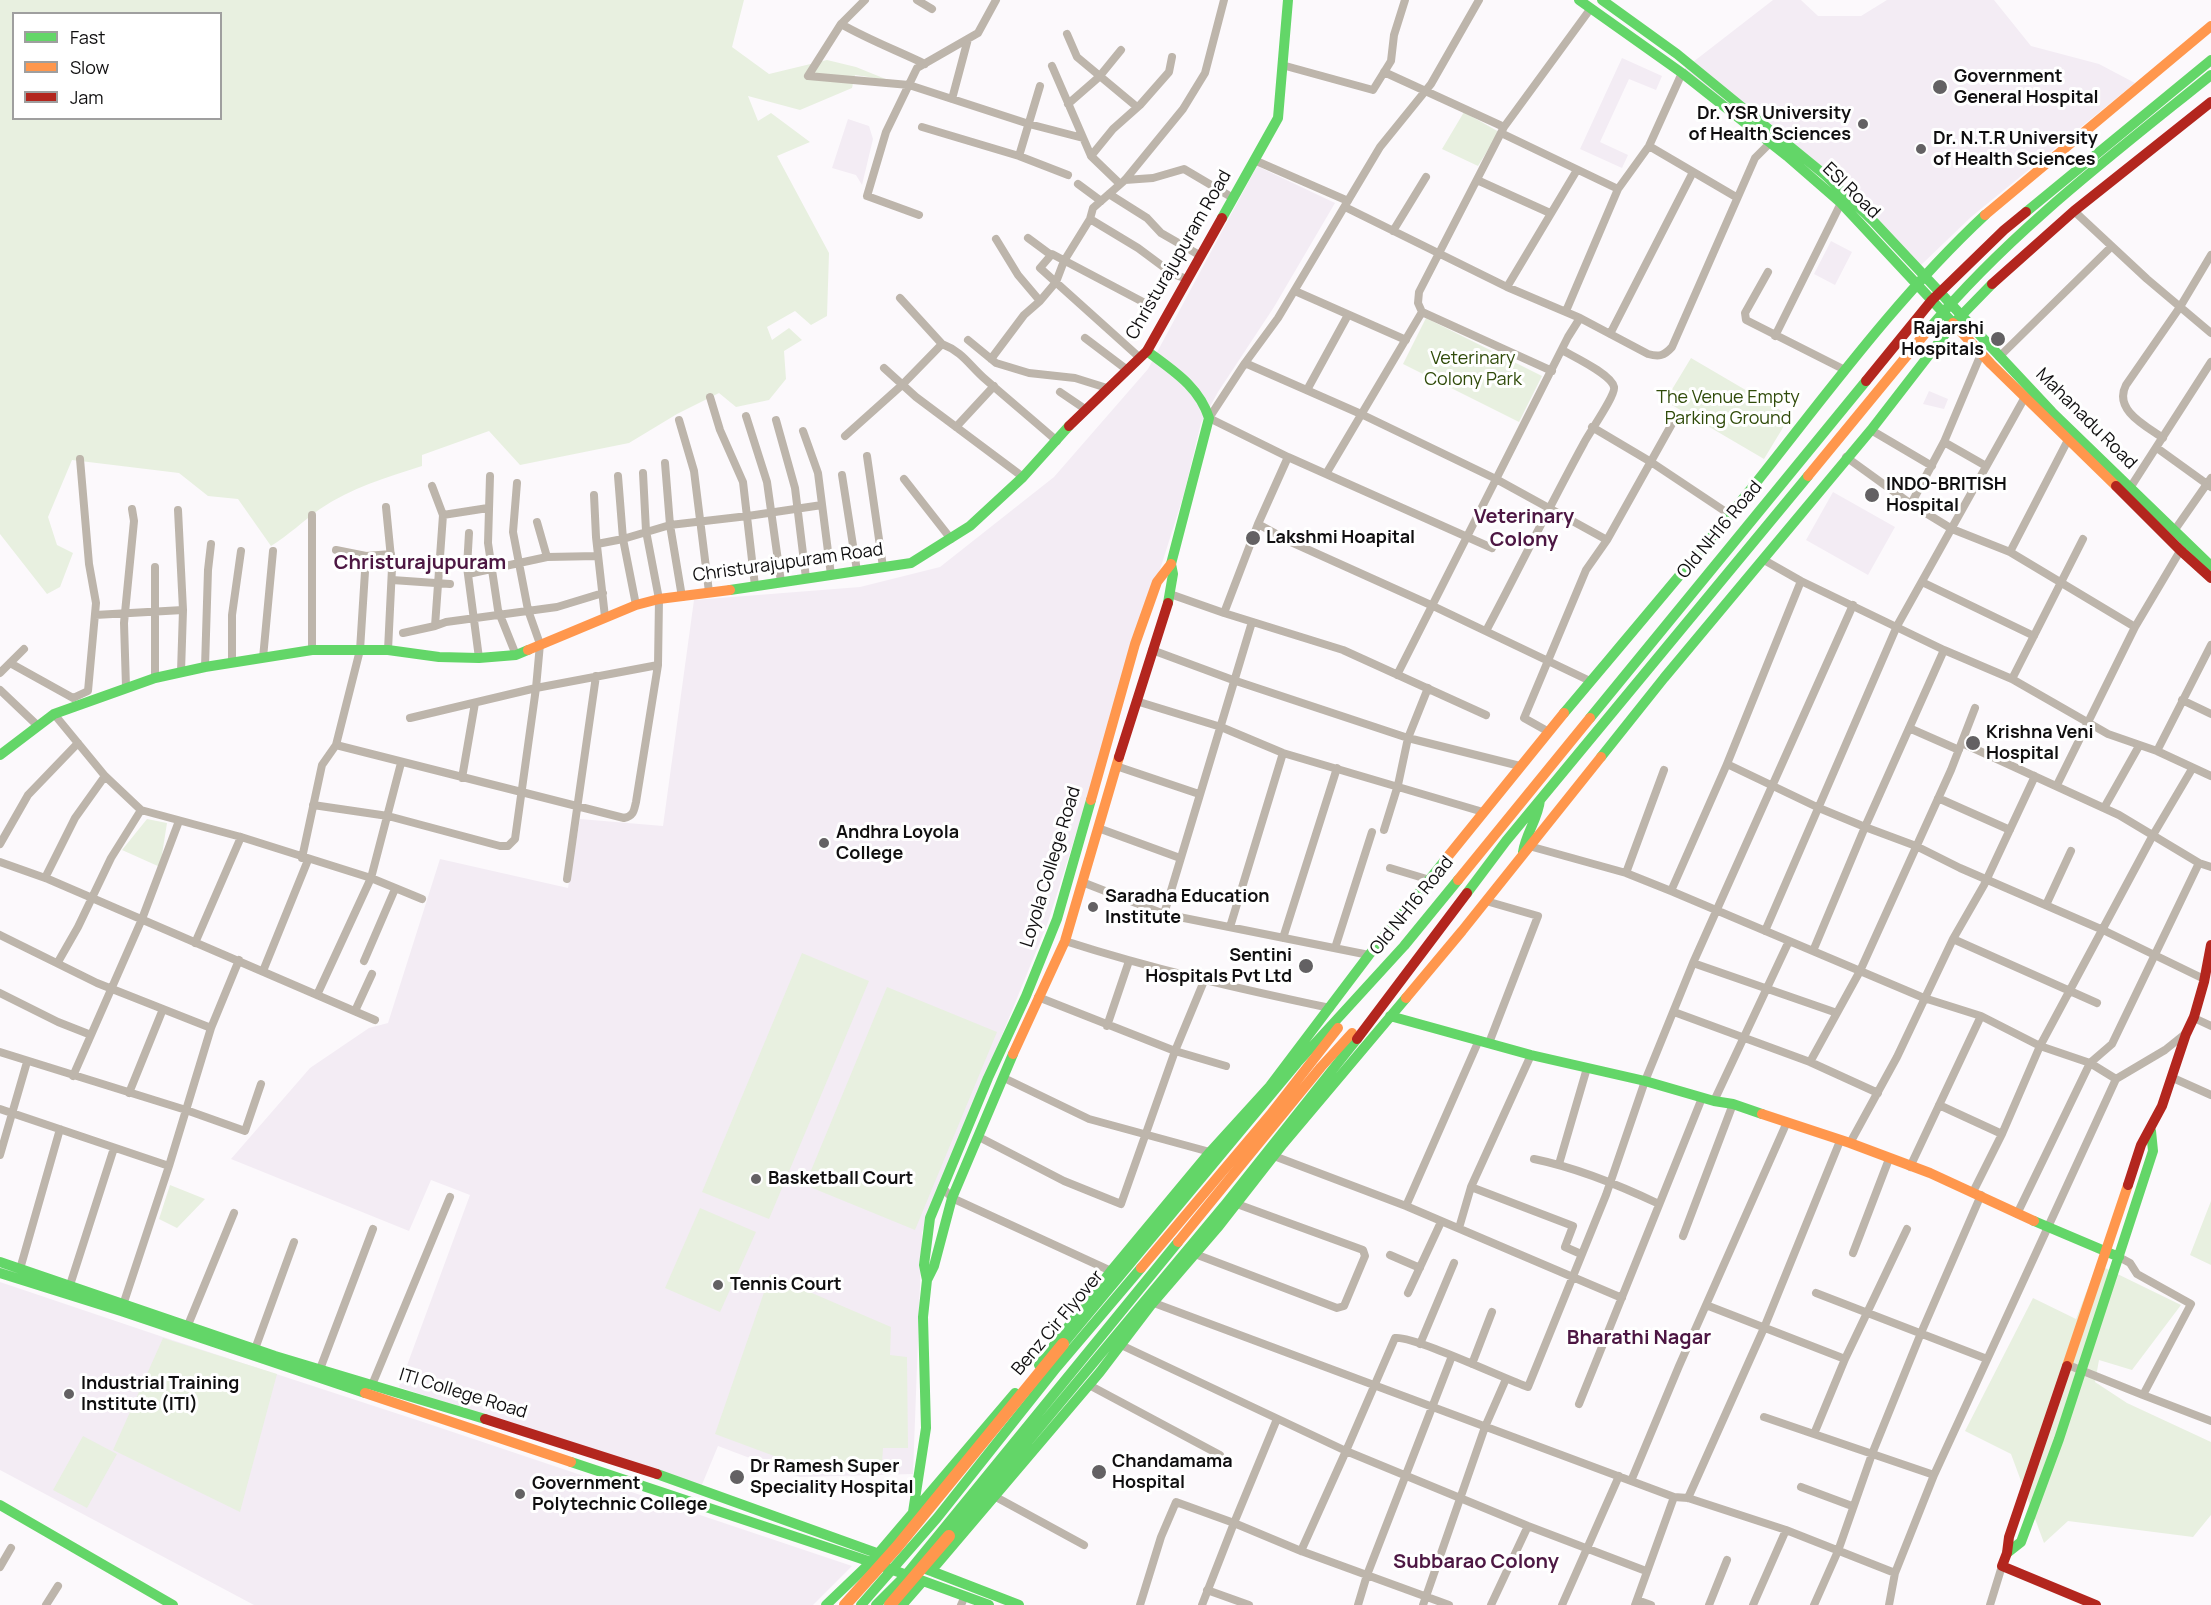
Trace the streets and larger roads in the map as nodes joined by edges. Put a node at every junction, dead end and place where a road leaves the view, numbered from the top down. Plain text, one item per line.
1 (865, 0) edge
2 (917, 0) edge
3 (996, 0) edge
4 (1224, 0) edge
5 (1288, 0) edge
6 (1405, 0) edge
7 (1479, 0) edge
8 (1579, 0) edge
9 (1602, 0) edge
10 (1591, 8) junction
11 (932, 9) dead end
12 (841, 24) junction
13 (2211, 26) edge
14 (1067, 34) dead end
15 (968, 39) junction
16 (1121, 50) dead end
17 (1172, 57) dead end
18 (2211, 60) edge
19 (925, 64) junction
20 (1282, 65) junction
21 (1052, 66) dead end
22 (1384, 72) junction
23 (1682, 73) junction
24 (2211, 75) edge
25 (1099, 77) junction
26 (909, 85) junction
27 (1040, 86) dead end
28 (1424, 92) junction
29 (952, 99) junction
30 (2211, 102) edge
31 (1068, 104) junction
32 (1137, 107) junction
33 (1029, 124) junction
34 (922, 127) dead end
35 (1502, 130) junction
36 (1083, 138) junction
37 (1774, 139) junction
38 (1648, 146) junction
39 (1019, 156) junction
40 (1091, 156) junction
41 (1254, 160) junction
42 (1577, 170) junction
43 (1693, 172) junction
44 (1068, 175) dead end
45 (1426, 177) dead end
46 (1477, 180) junction
47 (1123, 182) junction
48 (1078, 184) dead end
49 (1618, 189) junction
50 (1109, 194) junction
51 (1736, 197) junction
52 (1233, 198) junction
53 (1101, 201) junction
54 (1841, 203) junction
55 (1346, 204) junction
56 (2074, 211) junction
57 (1550, 213) junction
58 (919, 215) dead end
59 (1090, 219) junction
60 (1394, 231) junction
61 (1028, 238) dead end
62 (996, 239) dead end
63 (2111, 247) junction
64 (1439, 254) junction
65 (1051, 255) junction
66 (1200, 255) junction
67 (2211, 255) edge
68 (1064, 261) junction
69 (1768, 272) dead end
70 (1187, 279) junction
71 (1920, 280) junction
72 (1056, 282) junction
73 (1507, 287) junction
74 (1295, 291) junction
75 (1936, 297) junction
76 (900, 298) dead end
77 (1040, 301) junction
78 (1143, 302) dead end
79 (2180, 307) junction
80 (1946, 308) junction
81 (1422, 312) junction
82 (1566, 312) junction
83 (1348, 315) junction
84 (1580, 318) junction
85 (1957, 320) junction
86 (2211, 333) edge
87 (1610, 334) junction
88 (1775, 336) junction
89 (1085, 338) dead end
90 (968, 340) dead end
91 (1406, 340) junction
92 (942, 344) junction
93 (1562, 350) junction
94 (1143, 354) junction
95 (1981, 354) junction
96 (1999, 357) junction
97 (991, 358) junction
98 (2211, 362) edge
99 (1245, 363) junction
100 (884, 368) dead end
101 (1126, 369) junction
102 (1845, 370) junction
103 (1552, 371) junction
104 (902, 385) junction
105 (994, 386) junction
106 (1107, 388) junction
107 (1307, 390) junction
108 (1060, 392) dead end
109 (710, 397) dead end
110 (2025, 397) junction
111 (1085, 409) junction
112 (1361, 414) junction
113 (746, 416) dead end
114 (1209, 418) junction
115 (679, 420) dead end
116 (776, 420) dead end
117 (1673, 422) dead end
118 (956, 427) junction
119 (1592, 427) junction
120 (1871, 430) junction
121 (803, 431) dead end
122 (845, 436) dead end
123 (2069, 438) junction
124 (2163, 438) junction
125 (1057, 441) junction
126 (1944, 442) junction
127 (2157, 448) junction
128 (867, 456) dead end
129 (1288, 457) junction
130 (1846, 457) junction
131 (80, 459) dead end
132 (1650, 462) junction
133 (665, 464) dead end
134 (1932, 466) junction
135 (1986, 466) junction
136 (643, 473) dead end
137 (1326, 474) junction
138 (842, 475) dead end
139 (490, 476) dead end
140 (618, 476) dead end
141 (1023, 477) junction
142 (904, 479) dead end
143 (1496, 479) junction
144 (517, 483) dead end
145 (2210, 483) edge
146 (432, 486) dead end
147 (2130, 488) junction
148 (594, 495) dead end
149 (1911, 504) junction
150 (822, 505) junction
151 (386, 507) dead end
152 (1548, 507) junction
153 (488, 508) junction
154 (132, 509) dead end
155 (798, 509) junction
156 (178, 510) dead end
157 (773, 512) junction
158 (1729, 514) junction
159 (312, 515) dead end
160 (443, 515) junction
161 (748, 516) junction
162 (537, 522) dead end
163 (699, 523) junction
164 (1258, 524) junction
165 (670, 525) junction
166 (1952, 529) junction
167 (646, 531) junction
168 (2174, 531) junction
169 (469, 533) dead end
170 (1467, 537) junction
171 (623, 539) junction
172 (951, 539) junction
173 (1607, 540) junction
174 (2083, 540) dead end
175 (211, 544) dead end
176 (597, 544) junction
177 (2182, 546) junction
178 (1492, 548) dead end
179 (336, 550) dead end
180 (242, 551) dead end
181 (273, 551) dead end
182 (2010, 552) junction
183 (391, 554) junction
184 (366, 556) junction
185 (547, 556) junction
186 (598, 556) junction
187 (2196, 558) junction
188 (1764, 560) junction
189 (519, 564) junction
190 (1171, 564) junction
191 (2211, 566) edge
192 (156, 567) dead end
193 (883, 567) junction
194 (492, 569) junction
195 (857, 571) junction
196 (468, 574) junction
197 (831, 575) junction
198 (806, 578) junction
199 (2211, 578) edge
200 (392, 580) junction
201 (1801, 581) junction
202 (2061, 581) junction
203 (782, 582) junction
204 (1922, 582) junction
205 (438, 583) junction
206 (450, 584) dead end
207 (754, 586) junction
208 (709, 592) junction
209 (603, 593) junction
210 (1170, 594) junction
211 (682, 597) junction
212 (659, 599) junction
213 (636, 605) junction
214 (1853, 605) junction
215 (1433, 606) junction
216 (156, 610) junction
217 (183, 610) junction
218 (528, 610) junction
219 (1224, 613) junction
220 (125, 614) junction
221 (500, 614) junction
222 (95, 615) junction
223 (605, 617) junction
224 (474, 619) junction
225 (1252, 621) junction
226 (435, 626) junction
227 (1897, 626) junction
228 (2135, 627) junction
229 (1486, 631) junction
230 (403, 633) dead end
231 (2034, 636) junction
232 (540, 644) junction
233 (2211, 645) edge
234 (24, 649) dead end
235 (312, 650) junction
236 (360, 650) junction
237 (388, 650) junction
238 (1152, 650) junction
239 (1944, 650) junction
240 (516, 655) junction
241 (263, 658) junction
242 (479, 658) junction
243 (1547, 660) junction
244 (10, 663) junction
245 (232, 663) junction
246 (658, 665) junction
247 (205, 667) junction
248 (181, 672) junction
249 (0, 673) edge
250 (1396, 675) junction
251 (596, 676) junction
252 (155, 678) junction
253 (2012, 679) junction
254 (1233, 680) junction
255 (1590, 681) junction
256 (126, 687) junction
257 (536, 688) junction
258 (1428, 688) junction
259 (0, 690) edge
260 (2182, 700) junction
261 (1136, 701) junction
262 (475, 703) junction
263 (1975, 708) dead end
264 (54, 714) junction
265 (2211, 714) edge
266 (1486, 715) dead end
267 (410, 718) dead end
268 (2087, 721) junction
269 (38, 726) junction
270 (1221, 727) junction
271 (1909, 728) junction
272 (1549, 732) junction
273 (1408, 738) junction
274 (78, 743) junction
275 (336, 745) junction
276 (2139, 746) junction
277 (1961, 747) junction
278 (2157, 751) junction
279 (1283, 753) junction
280 (0, 755) edge
281 (401, 763) junction
282 (1727, 764) junction
283 (1116, 766) junction
284 (1520, 766) junction
285 (1337, 768) junction
286 (2192, 769) junction
287 (1664, 770) dead end
288 (105, 776) junction
289 (2036, 776) junction
290 (2211, 776) edge
291 (462, 778) junction
292 (1773, 784) junction
293 (1398, 785) junction
294 (2057, 785) junction
295 (523, 792) junction
296 (1199, 794) junction
297 (1938, 798) junction
298 (1540, 800) junction
299 (313, 805) junction
300 (578, 807) junction
301 (1819, 808) junction
302 (2104, 808) junction
303 (141, 810) junction
304 (1483, 812) junction
305 (388, 816) junction
306 (179, 821) junction
307 (1865, 827) junction
308 (1098, 828) junction
309 (1384, 830) dead end
310 (2010, 830) junction
311 (1372, 832) dead end
312 (2153, 835) junction
313 (241, 837) junction
314 (0, 844) edge
315 (1916, 846) junction
316 (1526, 849) junction
317 (2071, 851) dead end
318 (1180, 858) junction
319 (305, 859) junction
320 (0, 862) edge
321 (2199, 863) junction
322 (2211, 867) edge
323 (1390, 868) dead end
324 (1626, 873) junction
325 (45, 878) junction
326 (371, 878) junction
327 (567, 879) dead end
328 (1986, 879) junction
329 (1430, 880) junction
330 (1082, 882) junction
331 (395, 889) junction
332 (1671, 891) junction
333 (93, 899) junction
334 (422, 899) dead end
335 (1486, 901) junction
336 (2046, 905) junction
337 (1718, 910) junction
338 (1164, 914) junction
339 (141, 919) junction
340 (1230, 927) junction
341 (2103, 930) junction
342 (1765, 931) junction
343 (0, 935) edge
344 (1283, 938) junction
345 (1953, 939) junction
346 (1065, 941) junction
347 (1789, 941) junction
348 (195, 942) junction
349 (2211, 945) edge
350 (1335, 948) junction
351 (1813, 951) junction
352 (1369, 955) junction
353 (2155, 955) junction
354 (239, 960) junction
355 (364, 961) dead end
356 (1129, 961) junction
357 (58, 962) junction
358 (1693, 963) junction
359 (2210, 963) edge
360 (263, 971) junction
361 (1860, 971) junction
362 (372, 974) dead end
363 (2204, 979) junction
364 (1204, 981) junction
365 (1371, 983) junction
366 (1393, 988) junction
367 (1766, 988) junction
368 (112, 989) junction
369 (2070, 991) junction
370 (0, 993) edge
371 (317, 995) junction
372 (1038, 997) junction
373 (1924, 998) junction
374 (2097, 1003) dead end
375 (1330, 1008) junction
376 (164, 1009) junction
377 (355, 1011) junction
378 (1674, 1012) junction
379 (1837, 1013) junction
380 (1390, 1016) junction
381 (1981, 1016) junction
382 (2194, 1018) junction
383 (375, 1020) dead end
384 (1107, 1026) junction
385 (2211, 1026) edge
386 (211, 1028) junction
387 (2186, 1034) junction
388 (91, 1035) junction
389 (1743, 1038) junction
390 (1484, 1042) junction
391 (2040, 1046) junction
392 (1176, 1051) junction
393 (0, 1053) edge
394 (1531, 1055) junction
395 (27, 1062) junction
396 (1810, 1062) junction
397 (1297, 1063) joint
398 (2090, 1063) junction
399 (1226, 1066) dead end
400 (1587, 1068) junction
401 (73, 1076) junction
402 (1004, 1078) junction
403 (2173, 1078) junction
404 (2116, 1079) junction
405 (1645, 1081) junction
406 (261, 1084) dead end
407 (129, 1093) junction
408 (1878, 1094) junction
409 (2211, 1095) edge
410 (1708, 1099) junction
411 (1733, 1104) junction
412 (1939, 1105) junction
413 (0, 1109) edge
414 (186, 1110) junction
415 (13, 1113) junction
416 (1787, 1122) junction
417 (60, 1130) junction
418 (2151, 1131) junction
419 (1146, 1134) junction
420 (2001, 1134) junction
421 (979, 1137) junction
422 (1845, 1142) junction
423 (114, 1148) junction
424 (1210, 1152) junction
425 (0, 1155) edge
426 (1274, 1156) junction
427 (1534, 1159) dead end
428 (1889, 1159) junction
429 (1559, 1164) junction
430 (169, 1166) junction
431 (1910, 1167) junction
432 (1611, 1182) junction
433 (942, 1187) junction
434 (1471, 1187) junction
435 (1977, 1193) junction
436 (450, 1197) dead end
437 (952, 1198) junction
438 (1237, 1204) junction
439 (1659, 1204) junction
440 (1407, 1206) junction
441 (234, 1213) dead end
442 (2017, 1214) junction
443 (1442, 1222) junction
444 (2048, 1226) junction
445 (1459, 1228) junction
446 (373, 1229) dead end
447 (1906, 1229) dead end
448 (1683, 1236) dead end
449 (294, 1242) dead end
450 (2106, 1251) junction
451 (1853, 1253) dead end
452 (1195, 1254) junction
453 (1581, 1254) junction
454 (1390, 1255) dead end
455 (2119, 1257) junction
456 (0, 1262) edge
457 (1454, 1263) dead end
458 (1420, 1268) junction
459 (20, 1269) junction
460 (1111, 1271) junction
461 (0, 1273) edge
462 (1572, 1277) junction
463 (927, 1280) junction
464 (70, 1286) junction
465 (1408, 1293) dead end
466 (1816, 1293) dead end
467 (1622, 1298) junction
468 (1154, 1303) junction
469 (1706, 1305) junction
470 (123, 1307) junction
471 (1491, 1312) dead end
472 (1867, 1313) junction
473 (189, 1325) junction
474 (1764, 1328) junction
475 (1921, 1333) junction
476 (1420, 1344) junction
477 (1121, 1345) junction
478 (255, 1349) junction
479 (1452, 1356) junction
480 (1845, 1359) junction
481 (1987, 1359) junction
482 (1472, 1364) junction
483 (2068, 1365) junction
484 (320, 1369) junction
485 (2080, 1370) junction
486 (1506, 1379) junction
487 (372, 1385) junction
488 (1089, 1385) junction
489 (1375, 1386) junction
490 (2143, 1395) junction
491 (1580, 1404) dead end
492 (1431, 1406) junction
493 (1764, 1417) dead end
494 (1277, 1419) junction
495 (2211, 1421) edge
496 (1485, 1426) junction
497 (1814, 1434) junction
498 (1346, 1450) junction
499 (1872, 1454) junction
500 (1220, 1455) dead end
501 (1406, 1474) junction
502 (1934, 1475) junction
503 (1619, 1476) junction
504 (1631, 1481) junction
505 (1801, 1486) dead end
506 (994, 1496) junction
507 (1674, 1497) junction
508 (1688, 1498) junction
509 (1461, 1499) junction
510 (0, 1505) edge
511 (1852, 1506) junction
512 (913, 1513) junction
513 (1234, 1523) junction
514 (1528, 1526) junction
515 (1786, 1530) junction
516 (1084, 1545) dead end
517 (11, 1548) dead end
518 (1587, 1549) junction
519 (1301, 1551) junction
520 (1838, 1551) junction
521 (2007, 1553) junction
522 (875, 1558) junction
523 (1727, 1560) dead end
524 (2002, 1566) junction
525 (0, 1567) edge
526 (903, 1568) junction
527 (1646, 1572) junction
528 (1895, 1573) junction
529 (1367, 1575) junction
530 (927, 1576) junction
531 (58, 1586) dead end
532 (1207, 1590) junction
533 (963, 1600) edge
534 (1424, 1601) edge
535 (1636, 1603) edge
536 (46, 1605) edge
537 (173, 1605) edge
538 (826, 1605) edge
539 (844, 1605) edge
540 (861, 1605) edge
541 (876, 1605) edge
542 (890, 1605) edge
543 (902, 1605) edge
544 (989, 1605) edge
545 (1019, 1605) edge
546 (1140, 1605) edge
547 (1202, 1605) edge
548 (1249, 1605) edge
549 (1358, 1605) edge
550 (1449, 1605) edge
551 (1491, 1605) edge
552 (1562, 1605) edge
553 (1651, 1605) edge
554 (1709, 1605) edge
555 (1753, 1605) edge
556 (1814, 1605) edge
557 (1888, 1605) edge
558 (1990, 1605) edge
559 (2096, 1605) edge

1 - 12 street
2 - 11 street
3 - 15 street
4 - 47 street
5 - 20 street, Christurajupuram Road
6 - 22 street
7 - 28 street
8 - 10 street, ESI Road
9 - 37 street, ESI Road
10 - 23 street, ESI Road
10 - 35 street
12 - 19 street
12 - 26 street
13 - 71 street
14 - 25 street
15 - 19 street
15 - 29 street
16 - 25 street
17 - 32 street
18 - 75 street, Old NH16 Road
19 - 26 street
20 - 22 street
20 - 41 street, Christurajupuram Road
21 - 31 street
22 - 28 street
23 - 37 street, ESI Road
23 - 38 street
24 - 80 street, Old NH16 Road
25 - 31 street
25 - 32 street
26 - 29 street
26 - 58 street
27 - 33 street
28 - 35 street
28 - 55 street
29 - 33 street
30 - 56 street
31 - 36 street
32 - 40 street
33 - 36 street
33 - 39 street
34 - 39 street
35 - 42 street
35 - 46 street
36 - 40 street
37 - 51 street
37 - 54 street, ESI Road
37 - 71 street, ESI Road
38 - 43 street
38 - 49 street
39 - 44 street
40 - 47 street
41 - 52 street, Christurajupuram Road
41 - 55 street
42 - 49 street
42 - 57 street
43 - 51 street
43 - 87 street
45 - 60 street
46 - 57 street
46 - 64 street
47 - 50 street
47 - 52 street
48 - 53 street
49 - 82 street
50 - 53 street
50 - 66 street
51 - 87 street
52 - 66 street, Christurajupuram Road
53 - 59 street
54 - 71 street, ESI Road
54 - 88 street
55 - 60 street
55 - 74 street
56 - 63 street
56 - 85 street
57 - 73 street
59 - 68 street
59 - 70 street
60 - 64 street
61 - 65 street
62 - 77 street
63 - 79 street
63 - 96 street
64 - 73 street
64 - 81 street
65 - 68 street
65 - 72 street
66 - 70 street, Christurajupuram Road
67 - 79 street
68 - 72 street
68 - 78 street
69 - 88 street
70 - 94 street, Christurajupuram Road
71 - 75 street, ESI Road
71 - 102 street
72 - 77 street
72 - 94 street
73 - 82 street
74 - 83 street
74 - 99 street
75 - 80 street, Mahanadu Road
75 - 365 street, Old NH16 Road
76 - 92 street
77 - 97 street
79 - 86 street
79 - 124 street
80 - 85 street, Mahanadu Road
80 - 298 street, Old NH16 Road
81 - 91 street
81 - 103 street
82 - 84 street
83 - 91 street
83 - 107 street
84 - 87 street
84 - 93 street
85 - 95 street, Mahanadu Road
85 - 96 street, Mahanadu Road
85 - 120 street
88 - 102 street
89 - 101 street
90 - 97 street
91 - 112 street
92 - 104 street
92 - 105 street
93 - 103 street
93 - 119 street
94 - 101 street, Christurajupuram Road
94 - 114 street
95 - 110 street, Mahanadu Road
95 - 126 street
96 - 147 street, Mahanadu Road
97 - 106 street
98 - 124 street
99 - 107 street
99 - 114 street
100 - 104 street
101 - 106 street, Christurajupuram Road
102 - 158 street
103 - 143 street
104 - 118 street
104 - 122 street
105 - 118 street
105 - 125 street
106 - 111 street, Christurajupuram Road
107 - 112 street
108 - 111 street
109 - 161 street
110 - 123 street, Mahanadu Road
110 - 135 street
111 - 125 street, Christurajupuram Road
112 - 137 street
112 - 143 street
113 - 157 street
114 - 129 street
114 - 190 street, Loyola College Road
115 - 163 street
116 - 155 street
117 - 132 street
118 - 141 street
119 - 132 street
119 - 152 street
120 - 130 street
120 - 134 street
121 - 150 street
123 - 177 street, Mahanadu Road
123 - 182 street
124 - 127 street
125 - 141 street, Christurajupuram Road
126 - 134 street
126 - 135 street
127 - 145 street
127 - 147 street
128 - 193 street
129 - 137 street
129 - 164 street
130 - 149 street
130 - 188 street
131 - 222 street
132 - 158 street
132 - 173 street
133 - 165 street
134 - 149 street
135 - 166 street
136 - 167 street
137 - 170 street
138 - 195 street
139 - 153 street
140 - 171 street
141 - 172 street, Christurajupuram Road
142 - 172 street
143 - 152 street
143 - 170 street
144 - 189 street
145 - 168 street
146 - 160 street
147 - 168 street, Mahanadu Road
148 - 176 street
149 - 166 street
150 - 155 street
150 - 197 street
151 - 183 street
152 - 173 street
152 - 229 street
153 - 160 street
153 - 194 street
154 - 220 street
155 - 157 street
155 - 198 street
156 - 217 street
157 - 161 street
157 - 203 street
158 - 255 street
159 - 235 street
160 - 205 street
161 - 163 street
161 - 207 street
162 - 185 street
163 - 165 street
163 - 208 street
164 - 215 street
164 - 219 street
165 - 167 street
165 - 211 street
166 - 182 street
166 - 204 street
167 - 171 street
167 - 212 street
168 - 177 street, Mahanadu Road
169 - 196 street
170 - 178 street
170 - 215 street
171 - 176 street
171 - 213 street
172 - 193 street, Christurajupuram Road
173 - 243 street
174 - 202 street
175 - 247 street
176 - 186 street
177 - 187 street, Mahanadu Road
177 - 228 street
179 - 184 street
180 - 245 street
181 - 241 street
182 - 202 street
183 - 184 street
183 - 200 street
184 - 236 street
185 - 186 street
185 - 189 street
186 - 209 street
187 - 191 street, Mahanadu Road
187 - 199 street, Mahanadu Road
188 - 201 street
188 - 316 street
189 - 194 street
189 - 218 street
190 - 210 street, Loyola College Road
190 - 433 street, Loyola College Road
192 - 216 street
193 - 195 street, Christurajupuram Road
194 - 196 street
194 - 221 street
195 - 197 street, Christurajupuram Road
196 - 224 street
197 - 198 street, Christurajupuram Road
198 - 203 street, Christurajupuram Road
200 - 205 street
200 - 237 street
201 - 214 street
201 - 282 street
202 - 228 street
202 - 231 street
203 - 207 street, Christurajupuram Road
204 - 227 street
204 - 231 street
205 - 206 street
205 - 226 street
207 - 208 street, Christurajupuram Road
208 - 211 street, Christurajupuram Road
209 - 218 street
209 - 223 street
210 - 219 street
210 - 238 street, Loyola College Road
211 - 212 street, Christurajupuram Road
212 - 213 street, Christurajupuram Road
212 - 246 street
213 - 223 street, Christurajupuram Road
214 - 227 street
214 - 292 street
215 - 229 street
215 - 250 street
216 - 217 street
216 - 220 street
216 - 252 street
217 - 248 street
218 - 221 street
218 - 232 street
219 - 225 street
220 - 222 street
220 - 256 street
221 - 224 street
221 - 240 street
222 - 244 street
223 - 232 street, Christurajupuram Road
224 - 226 street
224 - 242 street
225 - 250 street
225 - 254 street
226 - 230 street
227 - 239 street
227 - 301 street
228 - 268 street
229 - 243 street
231 - 253 street
232 - 240 street, Christurajupuram Road
232 - 257 street
233 - 260 street
234 - 244 street
235 - 236 street, Christurajupuram Road
235 - 241 street, Christurajupuram Road
236 - 237 street, Christurajupuram Road
236 - 275 street
237 - 242 street, Christurajupuram Road
238 - 254 street
238 - 261 street, Loyola College Road
239 - 253 street
239 - 271 street
240 - 242 street, Christurajupuram Road
241 - 245 street, Christurajupuram Road
243 - 255 street
243 - 272 street
244 - 249 street
245 - 247 street, Christurajupuram Road
246 - 251 street
246 - 300 street
247 - 248 street, Christurajupuram Road
248 - 252 street, Christurajupuram Road
250 - 258 street
251 - 257 street
251 - 300 street
252 - 256 street, Christurajupuram Road
253 - 268 street
254 - 270 street
254 - 273 street
255 - 272 street
256 - 264 street, Christurajupuram Road
257 - 262 street
257 - 295 street
258 - 266 street
258 - 273 street
259 - 269 street
260 - 265 street
260 - 278 street
261 - 270 street
261 - 283 street, Loyola College Road
262 - 267 street
262 - 291 street
263 - 277 street
264 - 269 street, Christurajupuram Road
264 - 274 street
268 - 276 street
268 - 294 street
269 - 280 street, Christurajupuram Road
270 - 279 street
270 - 296 street
271 - 277 street
271 - 307 street
272 - 284 street
273 - 284 street
273 - 293 street
274 - 288 street
274 - 314 street
275 - 281 street
275 - 299 street
276 - 278 street
276 - 302 street
277 - 289 street
277 - 297 street
278 - 286 street
279 - 285 street
279 - 340 street
281 - 291 street
281 - 305 street
282 - 292 street
282 - 332 street
283 - 296 street
283 - 308 street, Loyola College Road
284 - 304 street
285 - 293 street
285 - 344 street
286 - 290 street
286 - 312 street
287 - 324 street
288 - 303 street
288 - 325 street
289 - 294 street
289 - 310 street
291 - 295 street
292 - 301 street
292 - 337 street
293 - 304 street
293 - 309 street
294 - 302 street
295 - 300 street
295 - 305 street
296 - 318 street
297 - 310 street
297 - 315 street
298 - 316 street
298 - 366 street, Old NH16 Road
299 - 305 street
299 - 319 street
300 - 327 street
301 - 307 street
301 - 342 street
302 - 312 street
303 - 306 street
303 - 333 street
304 - 329 street
305 - 326 street
306 - 313 street
306 - 339 street
307 - 315 street
307 - 351 street
308 - 318 street
308 - 330 street, Loyola College Road
310 - 328 street
311 - 350 street
312 - 321 street
312 - 341 street
313 - 319 street
313 - 348 street
315 - 328 street
315 - 361 street
316 - 324 street
316 - 335 street
317 - 336 street
318 - 338 street
319 - 326 street
319 - 360 street
320 - 325 street
321 - 322 street
321 - 353 street
323 - 329 street
324 - 332 street
325 - 333 street
326 - 331 street
326 - 371 street
328 - 336 street
328 - 345 street
329 - 352 street
330 - 338 street
330 - 346 street, Loyola College Road
331 - 334 street
331 - 355 street
332 - 337 street
333 - 339 street
333 - 357 street
335 - 380 street
335 - 390 street
336 - 341 street
337 - 342 street
337 - 358 street
338 - 340 street
339 - 348 street
339 - 368 street
340 - 344 street
341 - 353 street
341 - 369 street
342 - 347 street
343 - 357 street
344 - 350 street
345 - 369 street
345 - 373 street
346 - 356 street
346 - 372 street, Loyola College Road
347 - 351 street
347 - 367 street
348 - 354 street
349 - 359 street
350 - 352 street
351 - 361 street
352 - 375 street
353 - 363 street
353 - 398 street
354 - 360 street
354 - 386 street
356 - 364 street
356 - 384 street
357 - 368 street
358 - 367 street
358 - 378 street
359 - 363 street
360 - 371 street
361 - 373 street
361 - 379 street
362 - 377 street
363 - 382 street
364 - 375 street
364 - 392 street
365 - 397 street, Old NH16 Road
365 - 526 street
366 - 526 street
366 - 542 street, Old NH16 Road, bridge
367 - 379 street
367 - 389 street
368 - 376 street
368 - 388 street
369 - 374 street
369 - 391 street
370 - 388 street
371 - 377 street
372 - 384 street
372 - 402 street, Loyola College Road
373 - 381 street
373 - 408 street
375 - 424 street
376 - 386 street
376 - 407 street
377 - 383 street
378 - 389 street
378 - 405 street
379 - 396 street
380 - 390 street
380 - 426 street
381 - 391 street
381 - 412 street
382 - 385 street
382 - 387 street
384 - 392 street
386 - 414 street
387 - 403 street
387 - 404 street
388 - 401 street
389 - 396 street
389 - 410 street
390 - 394 street
390 - 440 street
391 - 398 street
391 - 420 street
392 - 399 street
392 - 419 street
393 - 395 street
394 - 400 street
394 - 434 street
395 - 401 street
395 - 415 street
396 - 408 street
397 - 539 street, Benz Cir Flyover, bridge
398 - 404 street
398 - 442 street
400 - 405 street
400 - 429 street
401 - 407 street
402 - 419 street
402 - 421 street, Loyola College Road
403 - 409 street
403 - 418 street
404 - 444 street
405 - 410 street
405 - 432 street
406 - 414 street
407 - 414 street
408 - 422 street
410 - 411 street
410 - 439 street
411 - 416 street
411 - 448 street
412 - 420 street
412 - 431 street
413 - 415 street
414 - 430 street
415 - 417 street
415 - 425 street
416 - 422 street
416 - 469 street
417 - 423 street
417 - 459 street
418 - 450 street
418 - 455 street
419 - 421 street
419 - 424 street
420 - 435 street
421 - 437 street, Loyola College Road
422 - 428 street
422 - 474 street
423 - 430 street
423 - 464 street
424 - 460 street
426 - 438 street
426 - 440 street
427 - 429 street
428 - 431 street
428 - 451 street
429 - 432 street
430 - 470 street
431 - 435 street
432 - 439 street
432 - 453 street
433 - 437 street
433 - 463 street, Loyola College Road
434 - 445 street
434 - 453 street
435 - 442 street
435 - 475 street
436 - 487 street
437 - 460 street
437 - 463 street, Loyola College Road
438 - 452 street
438 - 452 street
439 - 467 street
440 - 443 street
441 - 473 street
442 - 444 street
443 - 445 street
443 - 458 street
444 - 450 street
444 - 481 street
445 - 462 street
446 - 484 street
447 - 472 street
449 - 478 street
450 - 455 street
450 - 483 street
452 - 468 street
453 - 462 street
454 - 458 street
455 - 485 street
455 - 490 street
456 - 459 street, ITI College Road
457 - 476 street
458 - 465 street
459 - 464 street, ITI College Road
460 - 512 street
461 - 470 street, ITI College Road
462 - 467 street
462 - 486 street
463 - 512 street, Loyola College Road
464 - 470 street, ITI College Road
466 - 472 street
467 - 491 street
468 - 477 street
468 - 489 street
469 - 474 street
469 - 504 street
470 - 473 street, ITI College Road
470 - 522 street, ITI College Road
471 - 482 street
472 - 475 street
472 - 480 street
473 - 478 street, ITI College Road
474 - 480 street
474 - 508 street
475 - 481 street
475 - 499 street
476 - 479 street
476 - 489 street
477 - 488 street
477 - 494 street
478 - 484 street, ITI College Road
479 - 482 street
479 - 492 street
480 - 497 street
481 - 502 street
482 - 486 street
483 - 485 street
483 - 521 street
484 - 487 street, ITI College Road
485 - 490 street
485 - 521 street
486 - 496 street
487 - 522 street, ITI College Road
488 - 500 street
488 - 506 street
489 - 492 street
489 - 498 street
490 - 495 street
492 - 496 street
492 - 501 street
493 - 497 street
494 - 498 street
494 - 513 street
496 - 503 street
496 - 509 street
497 - 499 street
498 - 501 street
498 - 519 street
499 - 502 street
499 - 511 street
501 - 509 street
501 - 529 street
502 - 528 street
503 - 504 street
503 - 518 street
504 - 507 street
505 - 511 street
506 - 516 street
506 - 530 street
507 - 508 street
507 - 527 street
508 - 515 street
509 - 514 street
509 - 534 street
510 - 537 street
511 - 520 street
512 - 522 street
513 - 519 street
513 - 532 street
513 - 546 street
514 - 518 street
514 - 551 street
515 - 520 street
515 - 555 street
517 - 525 street
518 - 527 street
518 - 552 street
519 - 529 street
520 - 528 street
520 - 556 street
521 - 524 street
522 - 526 street, ITI College Road
522 - 538 street
523 - 554 street
524 - 558 street
524 - 559 street
526 - 530 street, ITI College Road
526 - 540 street
526 - 541 street
527 - 535 street
528 - 557 street
529 - 534 street
529 - 549 street
530 - 533 street
530 - 543 street
530 - 545 street
531 - 536 street
532 - 547 street
532 - 548 street
533 - 544 street
534 - 550 street
535 - 553 street

